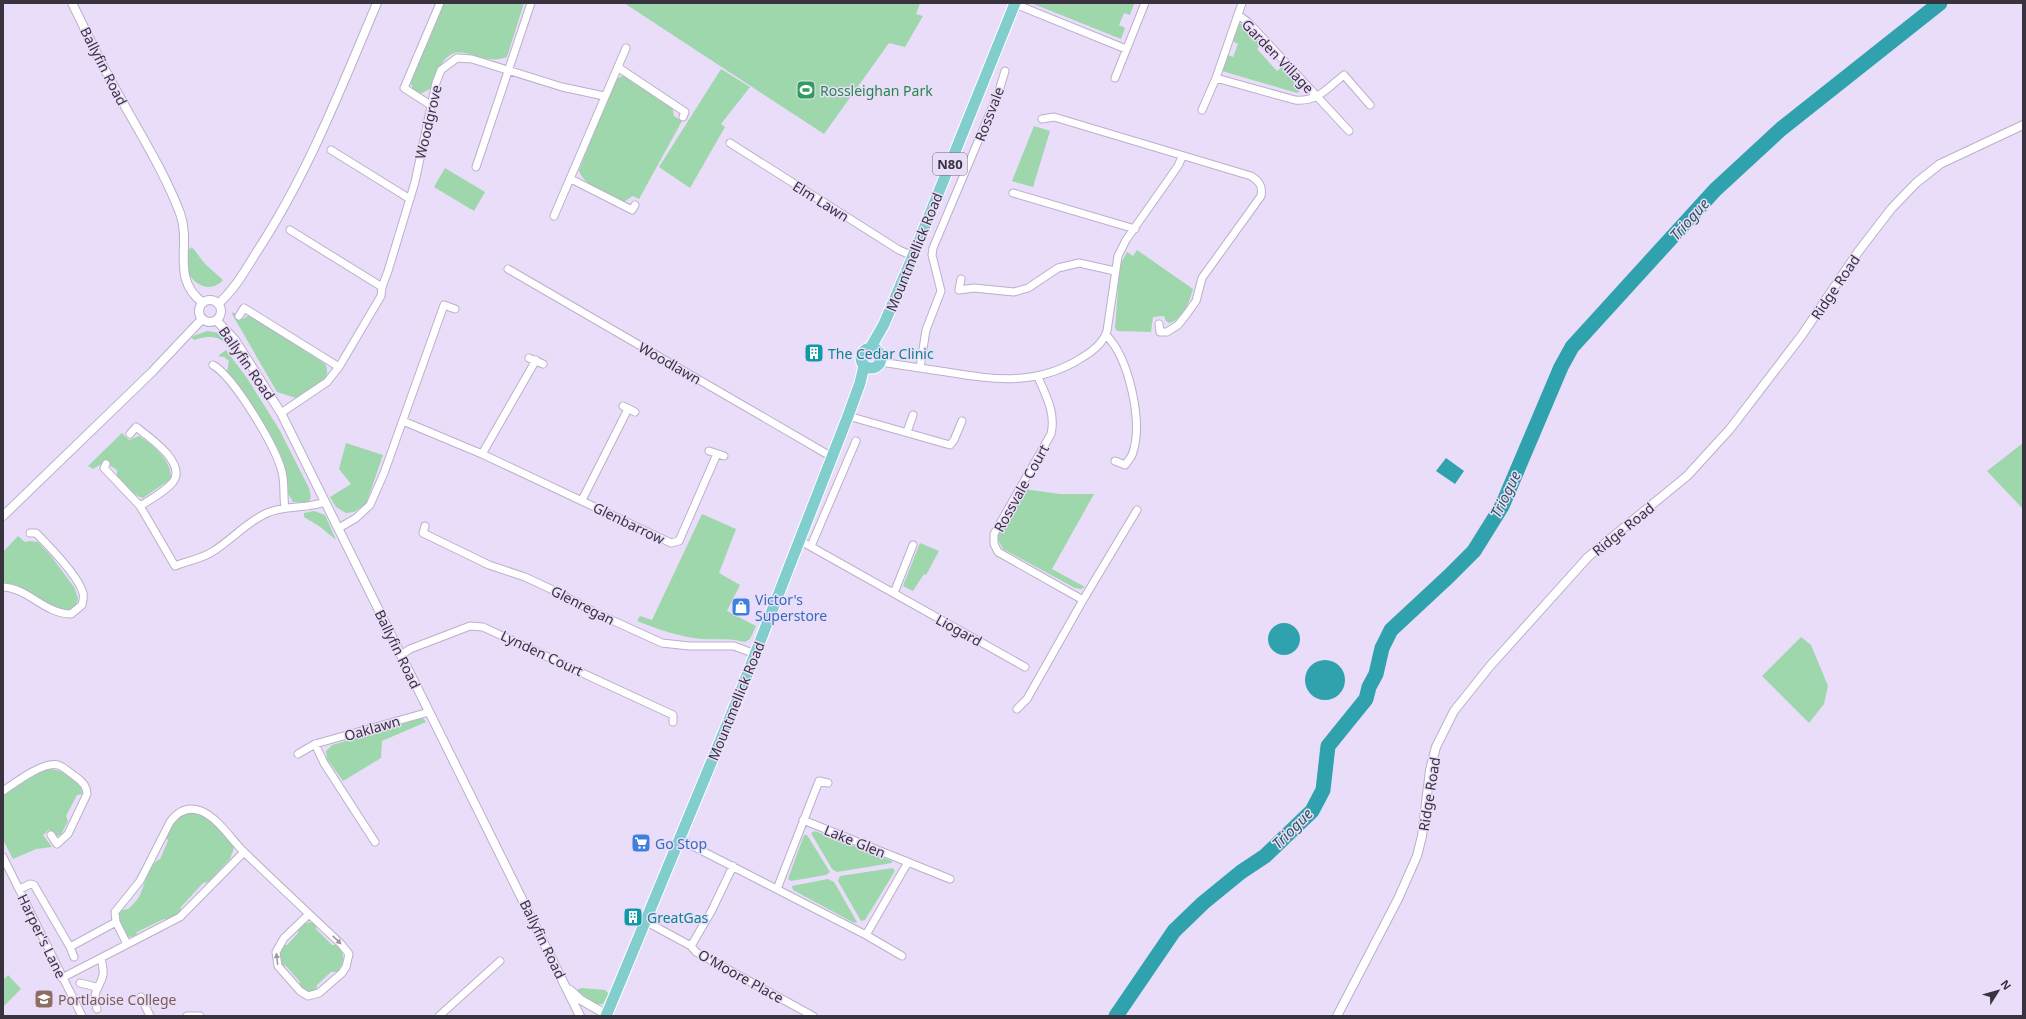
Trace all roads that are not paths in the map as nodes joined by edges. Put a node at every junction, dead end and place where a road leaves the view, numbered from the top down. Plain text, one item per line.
1 (72, 3) edge
2 (377, 3) edge
3 (440, 3) edge
4 (531, 3) edge
5 (1015, 3) edge
6 (1146, 3) edge
7 (1242, 3) edge
8 (1238, 15) junction
9 (626, 48) dead end
10 (1126, 49) junction
11 (619, 68) junction
12 (509, 70) junction
13 (1005, 71) dead end
14 (1115, 78) dead end
15 (1216, 78) junction
16 (604, 96) junction
17 (1317, 97) junction
18 (1370, 105) dead end
19 (432, 106) junction
20 (1202, 110) dead end
21 (683, 117) dead end
22 (1042, 119) dead end
23 (2023, 125) edge
24 (1349, 131) dead end
25 (730, 143) dead end
26 (331, 150) dead end
27 (1182, 157) junction
28 (476, 167) dead end
29 (571, 179) junction
30 (1013, 193) dead end
31 (410, 199) junction
32 (635, 205) dead end
33 (554, 216) dead end
34 (1135, 229) junction
35 (290, 230) dead end
36 (913, 256) junction
37 (508, 269) dead end
38 (1115, 271) junction
39 (961, 279) dead end
40 (382, 287) junction
41 (203, 303) junction
42 (218, 304) junction
43 (454, 308) dead end
44 (239, 316) dead end
45 (202, 319) junction
46 (217, 321) junction
47 (1159, 324) dead end
48 (1106, 336) junction
49 (877, 353) junction
50 (536, 361) dead end
51 (213, 365) dead end
52 (339, 367) junction
53 (868, 367) junction
54 (920, 368) junction
55 (1038, 377) junction
56 (636, 412) dead end
57 (281, 413) junction
58 (913, 415) dead end
59 (848, 416) junction
60 (403, 421) junction
61 (962, 421) dead end
62 (907, 432) junction
63 (130, 434) dead end
64 (856, 441) dead end
65 (708, 451) dead end
66 (482, 454) junction
67 (832, 457) junction
68 (1115, 461) dead end
69 (106, 464) dead end
70 (582, 500) junction
71 (325, 502) junction
72 (140, 506) junction
73 (285, 508) junction
74 (1137, 510) dead end
75 (3, 516) edge
76 (425, 526) dead end
77 (339, 528) junction
78 (30, 533) dead end
79 (799, 540) junction
80 (913, 545) dead end
81 (811, 546) junction
82 (3, 586) edge
83 (894, 593) junction
84 (1083, 600) junction
85 (755, 654) junction
86 (401, 655) junction
87 (1025, 667) dead end
88 (1017, 708) dead end
89 (429, 712) junction
90 (673, 722) dead end
91 (315, 744) junction
92 (298, 754) dead end
93 (828, 783) dead end
94 (3, 791) edge
95 (803, 820) junction
96 (51, 836) dead end
97 (678, 839) junction
98 (375, 841) dead end
99 (244, 852) junction
100 (3, 856) edge
101 (908, 862) junction
102 (733, 866) junction
103 (950, 879) dead end
104 (20, 889) junction
105 (777, 889) junction
106 (309, 914) junction
107 (116, 922) junction
108 (645, 922) junction
109 (866, 935) junction
110 (127, 944) junction
111 (691, 946) junction
112 (70, 947) junction
113 (902, 956) dead end
114 (74, 958) dead end
115 (101, 958) junction
116 (500, 961) dead end
117 (62, 978) junction
118 (80, 983) dead end
119 (566, 986) junction
120 (96, 987) junction
121 (141, 997) dead end
122 (97, 1009) dead end
123 (82, 1016) edge
124 (150, 1016) edge
125 (188, 1016) edge
126 (200, 1016) edge
127 (439, 1016) edge
128 (580, 1016) edge
129 (607, 1016) edge
130 (813, 1016) edge
131 (1337, 1016) edge

1 - 41 street, Ballyfin Road
2 - 42 street
3 - 19 street
4 - 12 street
5 - 10 street
5 - 36 main road, Mountmellick Road / N80
6 - 10 street
7 - 8 street, Garden Village
8 - 15 street, Garden Village
8 - 17 street, Garden Village
9 - 11 street
10 - 14 street
11 - 16 street
11 - 21 street
12 - 16 street, Woodgrove
12 - 19 street, Woodgrove
12 - 28 street
13 - 54 street, Rossvale
15 - 17 street, Garden Village
15 - 20 street, Garden Village
16 - 29 street
17 - 18 street
17 - 24 street, Garden Village
19 - 31 street, Woodgrove
22 - 27 street
23 - 131 street, Ridge Road
25 - 36 street, Elm Lawn
26 - 31 street
27 - 34 street
27 - 47 street
29 - 32 street
29 - 33 street
30 - 34 street
31 - 40 street, Woodgrove
34 - 38 street
35 - 40 street
36 - 49 main road, Mountmellick Road / N80
37 - 67 street, Woodlawn
38 - 39 street
38 - 48 street
40 - 52 street, Woodgrove
41 - 42 street
41 - 45 street
42 - 46 street
43 - 60 street
44 - 52 street
45 - 46 street
45 - 75 street
46 - 57 street, Ballyfin Road
48 - 55 street
48 - 68 street
49 - 53 main road, N80
49 - 53 main road, Mountmellick Road
49 - 54 street
50 - 66 street
51 - 73 street
52 - 57 street, Woodgrove
53 - 59 main road, Mountmellick Road
54 - 55 street
55 - 84 street, Rossvale Court
56 - 70 street, Glenbarrow
57 - 71 street, Ballyfin Road
58 - 62 street
59 - 62 street
59 - 67 main road, Mountmellick Road
60 - 66 street, Glenbarrow
60 - 77 street
61 - 62 street
63 - 72 street
64 - 81 street
65 - 70 street, Glenbarrow
66 - 70 street, Glenbarrow
67 - 79 main road, Mountmellick Road
69 - 72 street
71 - 73 street
71 - 77 street, Ballyfin Road
72 - 73 street
74 - 84 street
76 - 85 street, Glenregan
77 - 86 street, Ballyfin Road
78 - 82 street
79 - 81 street, Liogard
79 - 85 main road, Mountmellick Road
80 - 83 street
81 - 83 street, Liogard
83 - 87 street, Liogard
84 - 88 street
85 - 97 main road, Mountmellick Road
86 - 89 street, Ballyfin Road
86 - 90 street, Lynden Court
89 - 91 street, Oaklawn
89 - 119 street, Ballyfin Road
91 - 92 street, Oaklawn
91 - 98 street
93 - 95 street
94 - 96 street
95 - 101 street, Lake Glen
95 - 105 street
97 - 102 street
97 - 108 main road, Mountmellick Road
99 - 106 street
99 - 107 street
99 - 110 street
100 - 104 street, Harper's Lane
101 - 103 street, Lake Glen
101 - 109 street
102 - 105 street
102 - 111 street, O'Moore Place
104 - 112 street
104 - 117 street, Harper's Lane
105 - 109 street
106 -> 106 street
107 - 110 street
107 - 112 street
108 - 111 street, O'Moore Place
108 - 129 main road, Mountmellick Road
109 - 113 street
110 - 115 street
111 - 130 street, O'Moore Place
112 - 114 street
115 - 117 street
115 - 120 street
116 - 127 street
117 - 123 street, Harper's Lane
118 - 120 street
119 - 128 street, Ballyfin Road
119 - 129 street, Ballyfin Road
120 - 122 street
121 - 124 street
125 - 126 street

